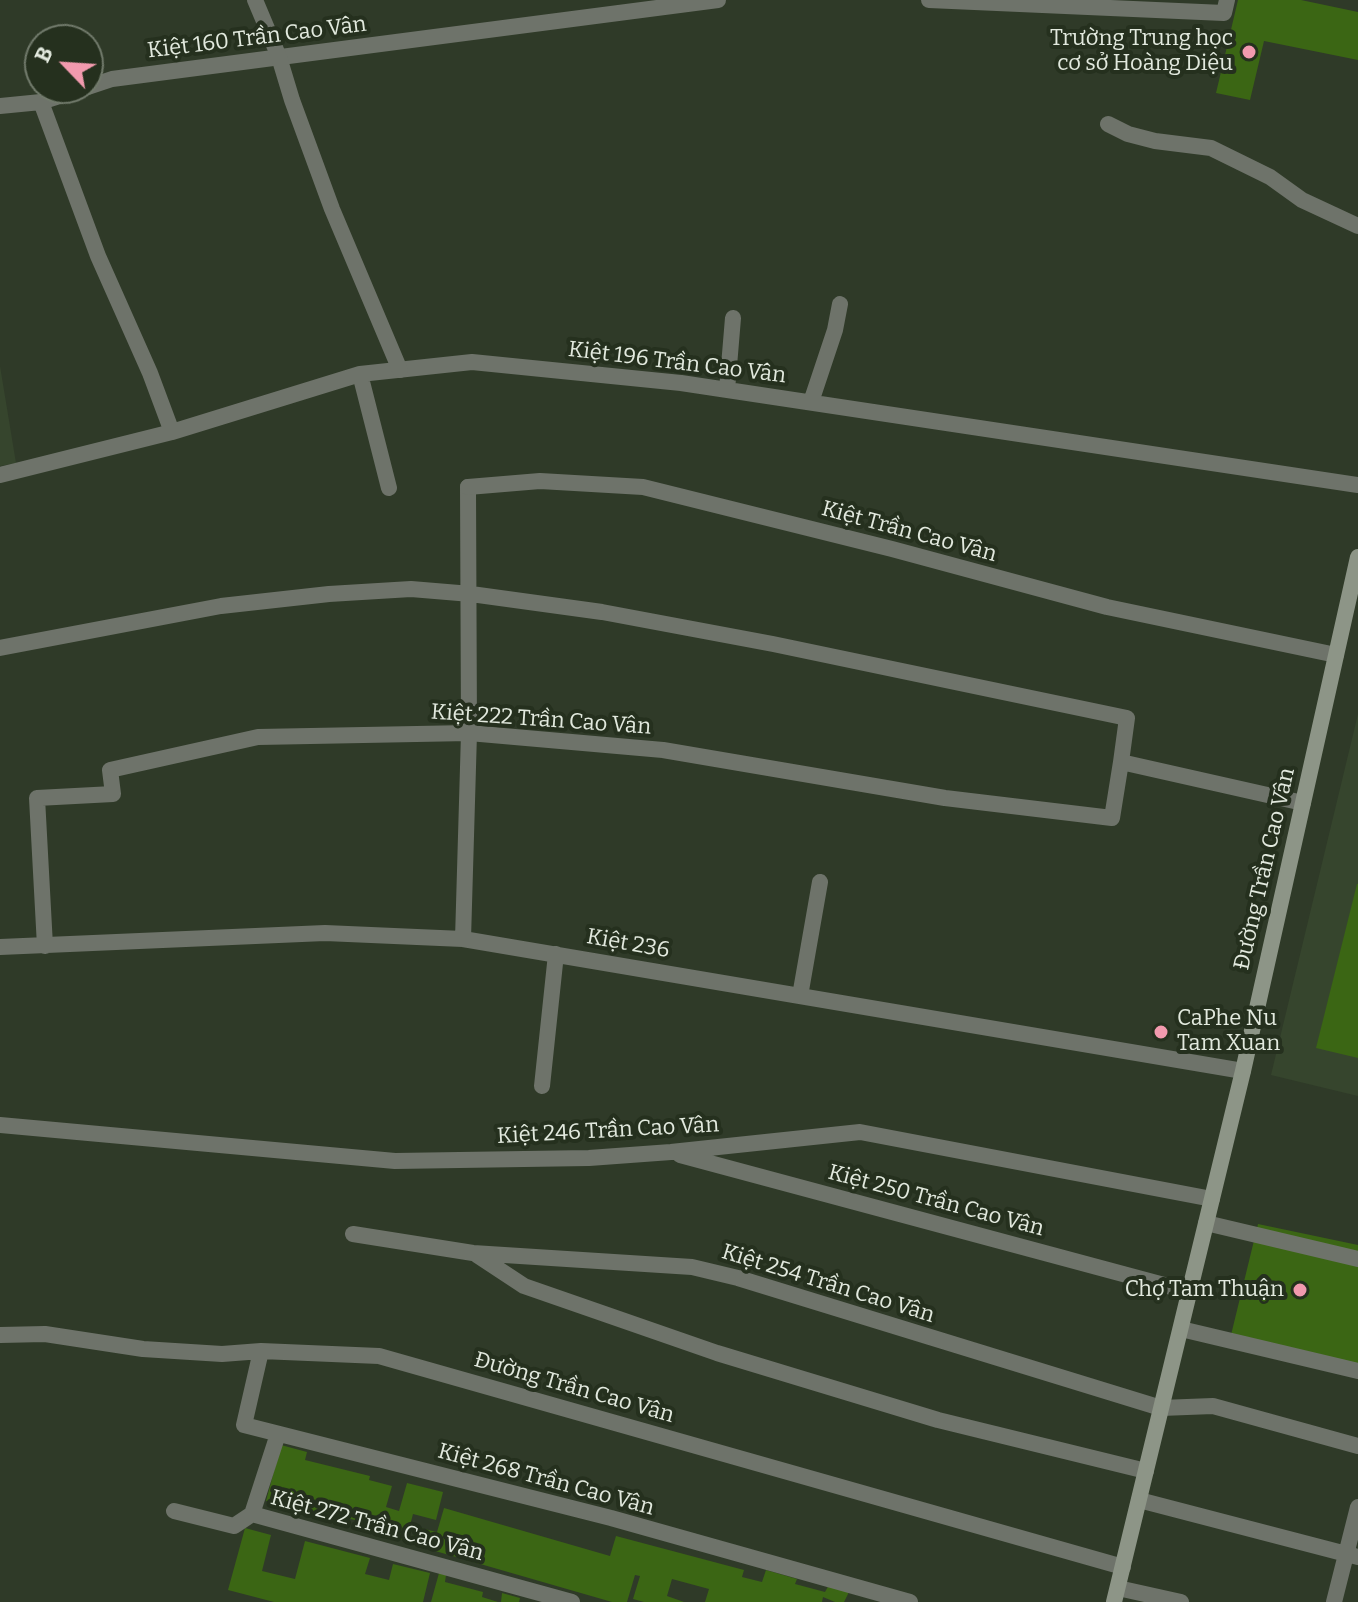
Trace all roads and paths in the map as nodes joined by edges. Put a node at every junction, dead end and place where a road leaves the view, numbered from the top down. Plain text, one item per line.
1 (255, 0) edge
2 (718, 0) edge
3 (929, 0) edge
4 (1227, 0) edge
5 (279, 57) junction
6 (104, 82) edge
7 (24, 104) edge
8 (42, 104) edge
9 (0, 106) edge
10 (1108, 124) dead end
11 (1358, 226) edge
12 (840, 304) dead end
13 (733, 318) dead end
14 (400, 370) junction
15 (360, 374) junction
16 (727, 390) junction
17 (811, 402) junction
18 (172, 432) junction
19 (0, 475) edge
20 (1358, 485) edge
21 (389, 488) dead end
22 (1358, 557) edge
23 (471, 594) junction
24 (0, 648) edge
25 (1336, 655) junction
26 (469, 733) junction
27 (1121, 762) junction
28 (1303, 803) junction
29 (820, 882) dead end
30 (463, 939) junction
31 (45, 946) junction
32 (0, 947) edge
33 (556, 954) junction
34 (800, 996) junction
35 (1243, 1071) junction
36 (542, 1086) dead end
37 (0, 1125) edge
38 (671, 1152) junction
39 (1212, 1199) junction
40 (1206, 1223) junction
41 (353, 1234) dead end
42 (473, 1253) junction
43 (1358, 1259) edge
44 (1190, 1292) junction
45 (1181, 1329) junction
46 (0, 1335) edge
47 (261, 1351) junction
48 (1358, 1371) edge
49 (1161, 1408) junction
50 (278, 1434) junction
51 (1358, 1446) edge
52 (1146, 1471) junction
53 (1139, 1500) junction
54 (1358, 1507) edge
55 (174, 1511) dead end
56 (252, 1514) junction
57 (1352, 1555) edge
58 (1123, 1567) junction
59 (1116, 1595) edge
60 (572, 1602) edge
61 (910, 1602) edge
62 (1181, 1602) edge
63 (1334, 1602) edge

1 - 5 street
2 - 5 street, Kiệt 160 Trần Cao Vân
3 - 4 street
5 - 6 street, Kiệt 160 Trần Cao Vân
5 - 14 street
7 - 9 street, Kiệt 160 Trần Cao Vân
8 - 18 street
10 - 11 street
12 - 17 street
13 - 16 street
14 - 15 street, Kiệt 196 Trần Cao Vân
14 - 16 street, Kiệt 196 Trần Cao Vân
15 - 18 street, Kiệt 196 Trần Cao Vân
15 - 21 street
16 - 17 street, Kiệt 196 Trần Cao Vân
17 - 20 street, Kiệt 196 Trần Cao Vân
18 - 19 street, Kiệt 196 Trần Cao Vân
22 - 25 main road, Đường Trần Cao Vân
23 - 24 street, Kiệt 222 Trần Cao Vân
23 - 25 street, Kiệt Trần Cao Vân
23 - 26 street
23 - 27 street, Kiệt 222 Trần Cao Vân
25 - 28 main road, Đường Trần Cao Vân
26 - 27 street, Kiệt 222 Trần Cao Vân
26 - 30 street
26 - 31 street, Kiệt 222 Trần Cao Vân
27 - 28 street
28 - 35 main road, Đường Trần Cao Vân
29 - 34 street
30 - 31 street, Kiệt 236
30 - 33 street, Kiệt 236
31 - 32 street, Kiệt 236
33 - 34 street, Kiệt 236
33 - 36 street
34 - 35 street, Kiệt 236
35 - 39 main road, Đường Trần Cao Vân
37 - 38 street, Kiệt 246 Trần Cao Vân
38 - 39 street, Kiệt 246 Trần Cao Vân
38 - 44 street, Kiệt 250 Trần Cao Vân
39 - 40 main road, Đường Trần Cao Vân
40 - 43 street
40 - 44 main road, Đường Trần Cao Vân
41 - 42 street, Kiệt 254 Trần Cao Vân
42 - 49 street, Kiệt 254 Trần Cao Vân
42 - 52 street
44 - 45 main road, Đường Trần Cao Vân
45 - 48 street
45 - 49 main road, Đường Trần Cao Vân
46 - 47 street, Đường Trần Cao Vân
47 - 50 street, Kiệt 268 Trần Cao Vân
47 - 58 street, Đường Trần Cao Vân
49 - 51 street, Kiệt 254 Trần Cao Vân
49 - 52 main road, Đường Trần Cao Vân
50 - 56 street
50 - 61 street, Kiệt 268 Trần Cao Vân
52 - 53 main road, Đường Trần Cao Vân
53 - 57 street
53 - 58 main road, Đường Trần Cao Vân
54 - 57 street
55 - 56 street, Kiệt 272 Trần Cao Vân
56 - 60 street, Kiệt 272 Trần Cao Vân
57 - 63 street
58 - 59 main road, Đường Trần Cao Vân
59 - 62 street

